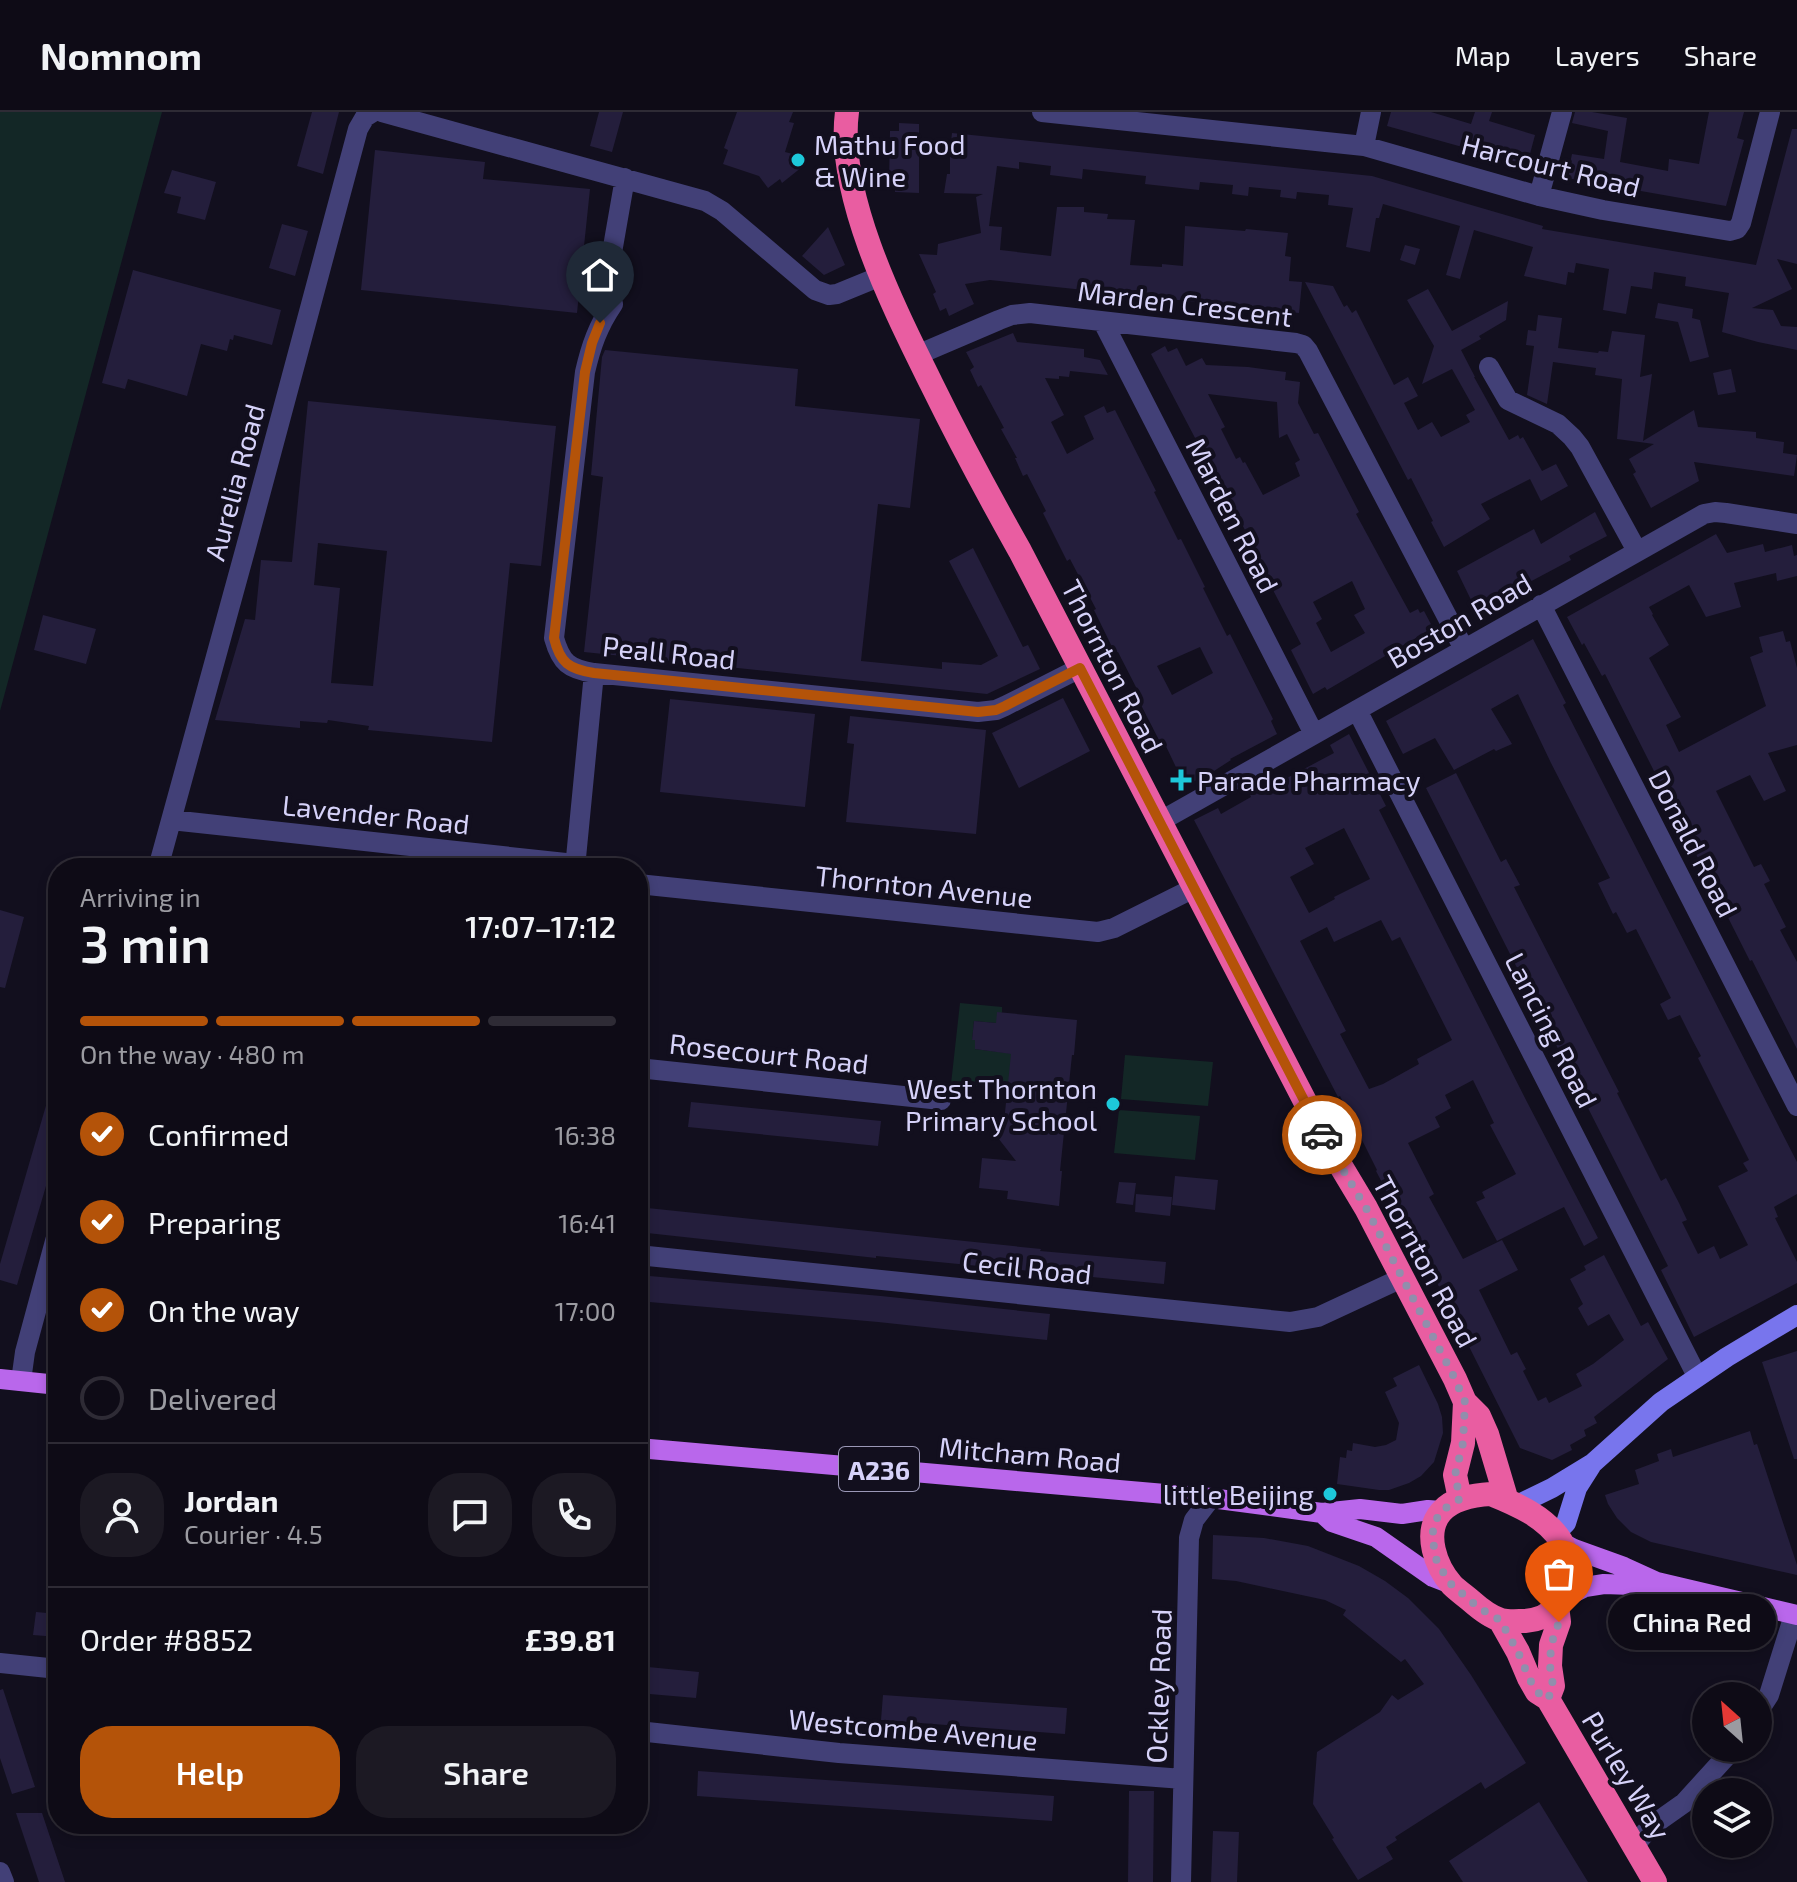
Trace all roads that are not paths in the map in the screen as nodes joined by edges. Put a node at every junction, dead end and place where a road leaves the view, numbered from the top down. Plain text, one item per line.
1 (373, 112) edge
2 (847, 112) edge
3 (1042, 112) edge
4 (1371, 112) edge
5 (1562, 112) edge
6 (1770, 112) edge
7 (1170, 119) edge
8 (1364, 146) junction
9 (625, 178) junction
10 (1539, 196) junction
11 (881, 276) junction
12 (1103, 322) junction
13 (917, 355) junction
14 (1489, 367) dead end
15 (1797, 524) edge
16 (1637, 551) junction
17 (1541, 605) junction
18 (1464, 649) junction
19 (1080, 668) junction
20 (594, 673) junction
21 (1357, 710) junction
22 (1314, 734) junction
23 (171, 820) junction
24 (1159, 822) junction
25 (161, 858) edge
26 (505, 858) edge
27 (576, 858) edge
28 (648, 885) edge
29 (1194, 888) junction
30 (648, 1069) edge
31 (941, 1100) dead end
32 (1797, 1106) edge
33 (648, 1256) edge
34 (48, 1267) edge
35 (1402, 1278) junction
36 (1797, 1315) edge
37 (1697, 1376) junction
38 (10, 1380) edge
39 (48, 1384) edge
40 (1465, 1402) junction
41 (648, 1449) edge
42 (1593, 1463) junction
43 (1211, 1498) junction
44 (1512, 1503) junction
45 (1450, 1505) junction
46 (1322, 1513) junction
47 (1558, 1538) junction
48 (1657, 1582) junction
49 (1451, 1584) junction
50 (1560, 1602) junction
51 (1796, 1615) edge
52 (1500, 1620) junction
53 (0, 1663) edge
54 (48, 1668) edge
55 (1772, 1686) edge
56 (1548, 1699) junction
57 (648, 1732) edge
58 (1721, 1762) edge
59 (1183, 1779) junction
60 (1635, 1845) junction
61 (0, 1872) edge
62 (4, 1882) edge
63 (1181, 1882) edge
64 (1655, 1882) edge

1 - 9 street
1 - 23 street, Aurelia Road
2 - 11 highway, Thornton Road
3 - 7 street, Harcourt Road
4 - 8 street
5 - 10 street
6 - 10 street, Harcourt Road
7 - 8 street, Harcourt Road
8 - 10 street, Harcourt Road
9 - 11 street
9 - 20 street, Peall Road
11 - 13 highway, Thornton Road
12 - 13 street, Marden Crescent
12 - 18 street, Marden Crescent
12 - 22 street, Marden Road
13 - 19 highway, Thornton Road
14 - 16 street
15 - 16 street, Boston Road
16 - 17 street, Boston Road
17 - 18 street, Boston Road
17 - 32 street, Donald Road
18 - 21 street, Boston Road
19 - 20 street, Peall Road
19 - 24 highway, Thornton Road
20 - 27 street
21 - 22 street, Boston Road
21 - 37 street, Lancing Road
22 - 24 street, Boston Road
23 - 25 street, Aurelia Road
23 - 26 street, Lavender Road
24 - 29 highway, Thornton Road
28 - 29 street, Thornton Avenue
29 - 35 highway, Thornton Road
30 - 31 street, Rosecourt Road
33 - 35 street, Cecil Road
34 - 38 street
35 - 40 highway, Thornton Road
36 - 37 street
37 - 42 street
38 - 39 main road
40 - 44 highway, Thornton Road
40 - 45 highway, Thornton Road
41 - 43 main road, Mitcham Road / A236
42 - 44 street
42 - 47 street
43 - 46 main road, Mitcham Road / A236
43 - 59 street, Ockley Road
44 - 45 highway
44 - 47 highway
45 - 46 main road, Mitcham Road / A236
45 - 49 highway
46 - 49 main road, Mitcham Road / A236
47 - 48 main road
47 - 50 highway
48 - 50 main road
48 - 51 main road
49 - 52 highway
50 - 52 highway
50 - 56 highway, Purley Way
51 - 55 street
52 - 56 highway, Purley Way
53 - 54 street
56 - 60 highway, Purley Way
57 - 59 street, Westcombe Avenue
58 - 60 street
59 - 63 street, Ockley Road
60 - 64 highway, Purley Way
61 - 62 street

